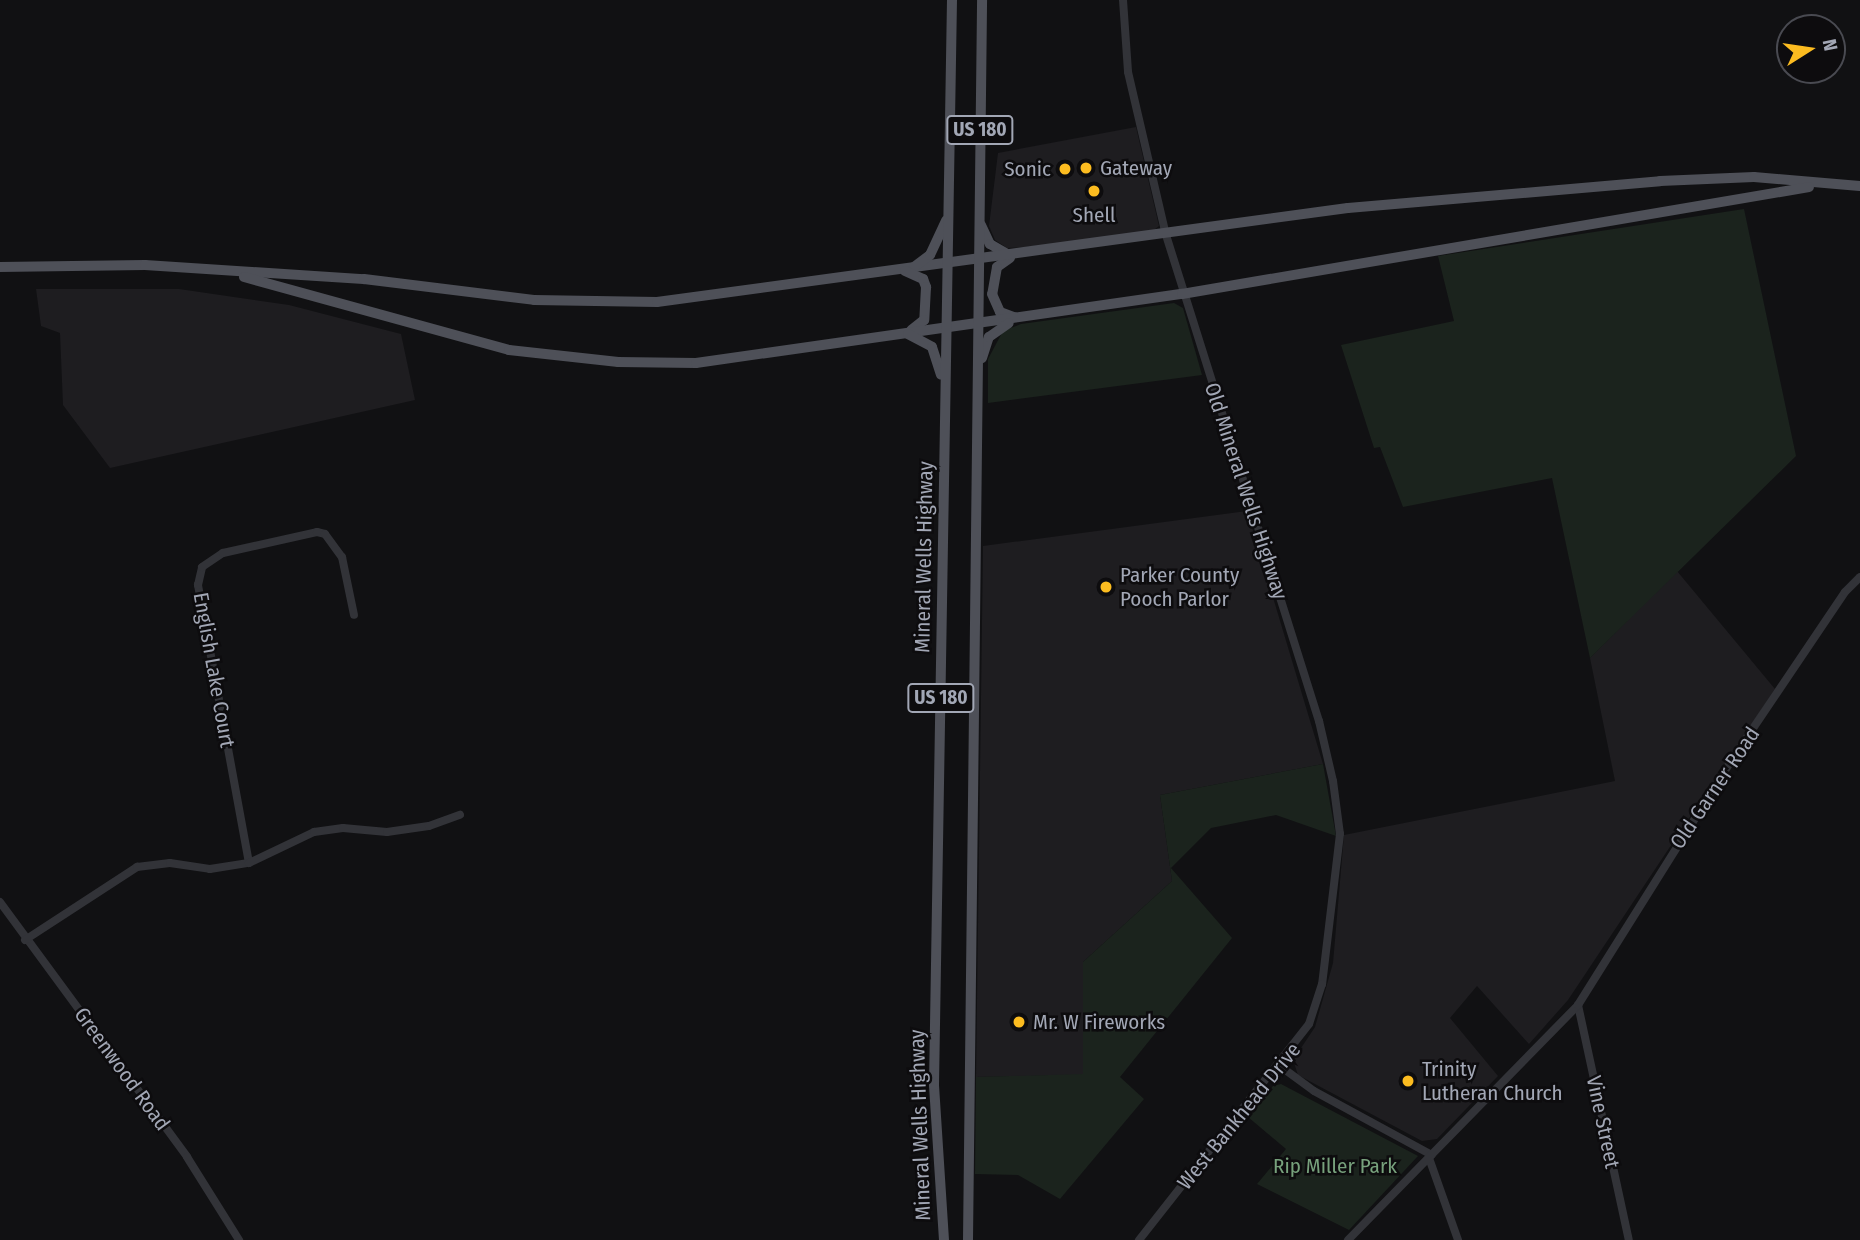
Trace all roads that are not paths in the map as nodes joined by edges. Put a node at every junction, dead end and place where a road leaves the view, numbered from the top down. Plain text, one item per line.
1 (952, 0) edge
2 (982, 0) edge
3 (1123, 0) edge
4 (1815, 186) junction
5 (1860, 186) edge
6 (950, 214) junction
7 (979, 221) junction
8 (1166, 235) junction
9 (1012, 256) junction
10 (979, 260) junction
11 (948, 265) junction
12 (0, 267) edge
13 (905, 271) junction
14 (231, 273) junction
15 (1182, 294) junction
16 (1018, 318) junction
17 (978, 324) junction
18 (947, 327) junction
19 (906, 333) junction
20 (978, 377) junction
21 (946, 396) junction
22 (1860, 577) edge
23 (354, 615) dead end
24 (460, 815) dead end
25 (249, 863) junction
26 (0, 902) edge
27 (25, 940) junction
28 (1322, 984) joint
29 (1578, 1005) junction
30 (1280, 1066) junction
31 (1430, 1156) junction
32 (239, 1240) edge
33 (944, 1240) edge
34 (968, 1240) edge
35 (1139, 1240) edge
36 (1348, 1240) edge
37 (1458, 1240) edge
38 (1629, 1240) edge

1 - 6 main road, Mineral Wells Highway / US 180
2 - 7 main road, US 180
3 - 8 street, Old Mineral Wells Highway
4 - 5 main road
4 - 8 main road
4 - 15 main road
6 - 11 main road, Mineral Wells Highway / US 180
6 - 13 main road
7 - 9 main road
7 - 10 main road, US 180
8 - 9 main road
8 - 15 street, Old Mineral Wells Highway
9 - 10 main road
9 - 16 main road
10 - 11 main road
10 - 17 main road, US 180
11 - 13 main road
11 - 18 main road, Mineral Wells Highway / US 180
12 - 14 main road
13 - 14 main road
13 - 19 main road
14 - 19 main road
15 - 16 main road
15 - 28 street, Old Mineral Wells Highway
16 - 17 main road
16 - 20 main road
17 - 18 main road
17 - 20 main road, US 180
18 - 19 main road
18 - 21 main road, Mineral Wells Highway / US 180
19 - 21 main road
20 - 34 main road, US 180
21 - 33 main road, Mineral Wells Highway / US 180
22 - 29 street, Old Garner Road
23 - 25 street, English Lake Court
24 - 25 street
25 - 27 street
26 - 27 street, Greenwood Road
27 - 32 street, Greenwood Road
28 - 30 street, West Bankhead Drive
29 - 31 street, Old Garner Road
29 - 38 street, Vine Street
30 - 31 street
30 - 35 street, West Bankhead Drive
31 - 36 street, Old Garner Road
31 - 37 street

